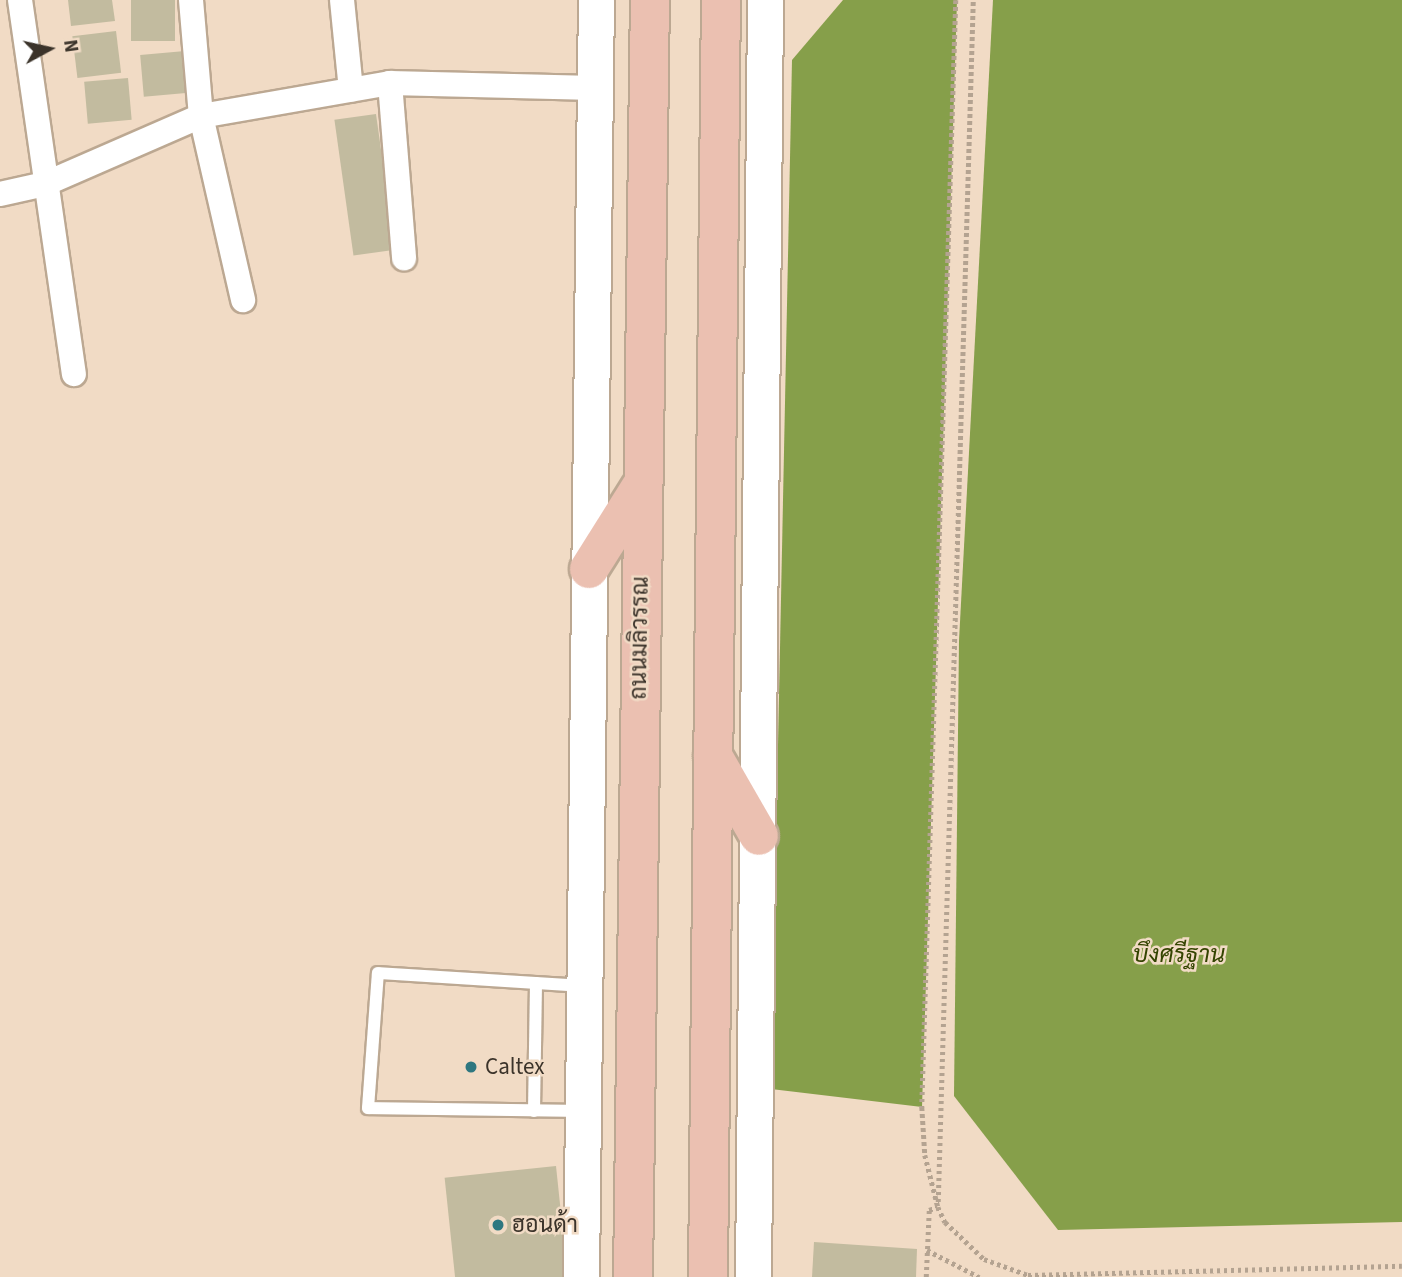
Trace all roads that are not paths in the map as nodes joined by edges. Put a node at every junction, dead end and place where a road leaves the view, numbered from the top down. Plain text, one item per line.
1 (20, 0) edge
2 (191, 0) edge
3 (342, 0) edge
4 (596, 0) edge
5 (650, 0) edge
6 (721, 0) edge
7 (765, 0) edge
8 (390, 83) junction
9 (595, 88) junction
10 (351, 90) junction
11 (201, 116) junction
12 (45, 184) junction
13 (0, 194) edge
14 (404, 258) dead end
15 (243, 300) dead end
16 (74, 374) dead end
17 (642, 484) junction
18 (589, 569) junction
19 (712, 754) junction
20 (759, 836) junction
21 (536, 983) junction
22 (584, 986) junction
23 (534, 1111) junction
24 (583, 1111) junction
25 (581, 1277) edge
26 (633, 1277) edge
27 (708, 1277) edge
28 (753, 1277) edge

1 - 12 street
2 - 11 street
3 - 10 street
4 - 9 main road
5 - 17 main road, ถนนมลิวรรณ
6 - 19 main road
7 - 20 main road
8 - 9 street
8 - 10 street
8 - 14 street
9 - 18 main road
10 - 11 street
11 - 12 street
11 - 15 street
12 - 13 street
12 - 16 street
17 - 18 main road
17 - 26 main road, ถนนมลิวรรณ
18 - 22 main road
19 - 20 main road
19 - 27 main road
20 - 28 main road
21 - 22 lane
21 - 23 lane
21 - 23 lane
22 - 24 main road
23 - 24 lane
24 - 25 main road

